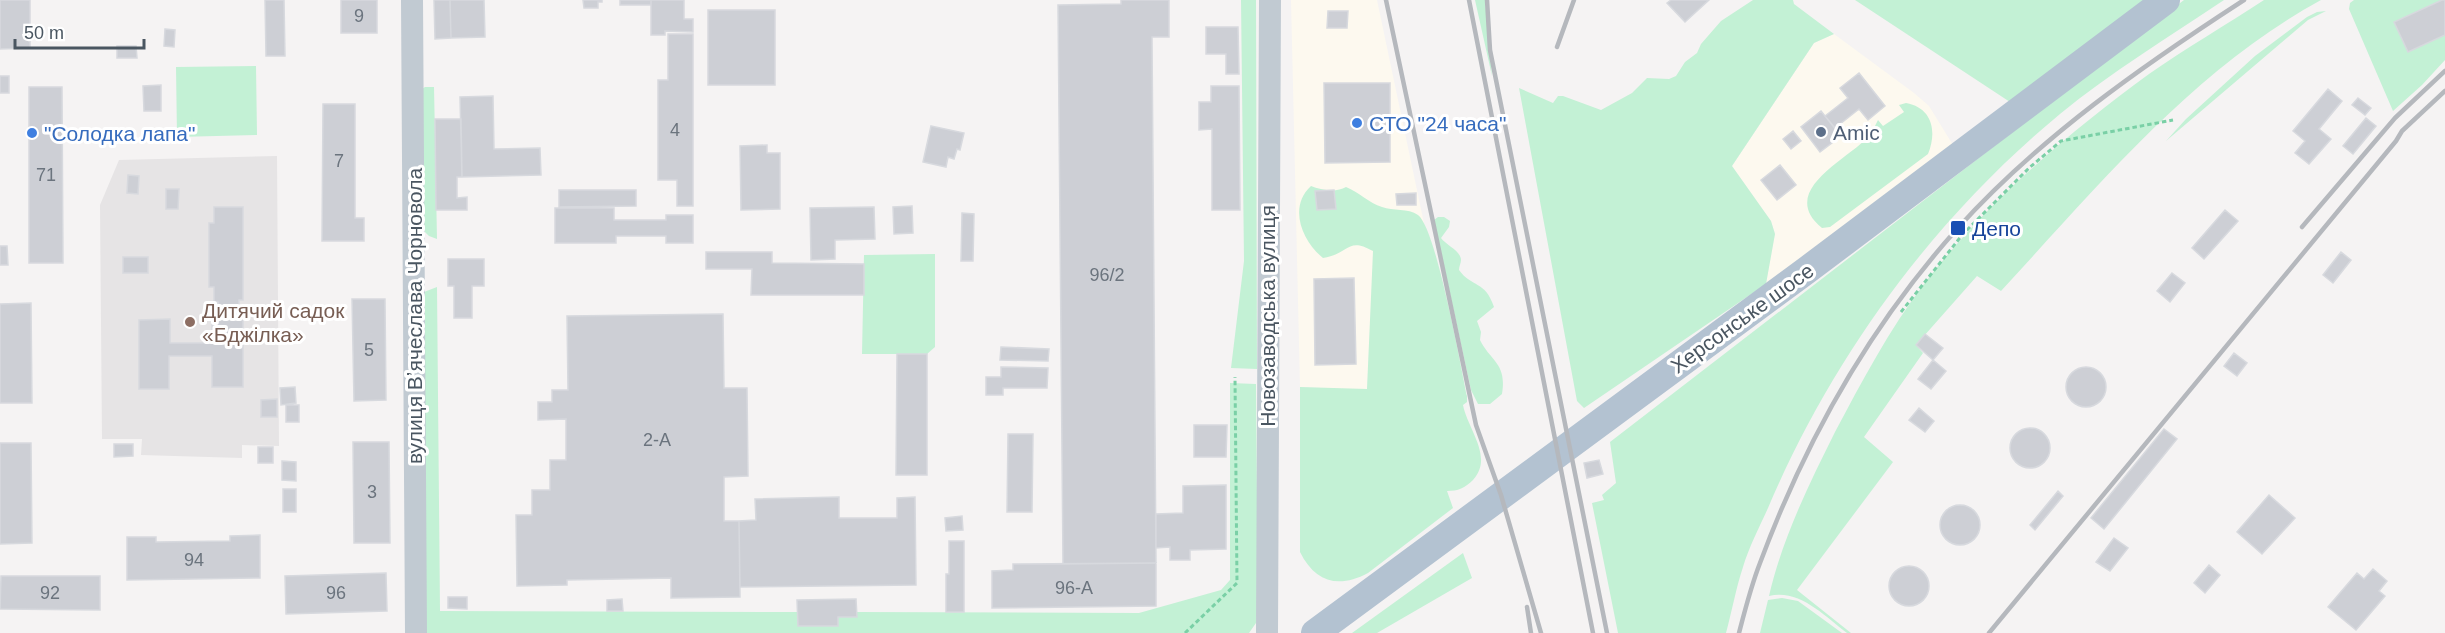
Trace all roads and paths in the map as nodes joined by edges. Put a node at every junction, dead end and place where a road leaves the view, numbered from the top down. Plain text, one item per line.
1 (412, 0) edge
2 (1270, 0) edge
3 (2166, 0) edge
4 (2173, 120) dead end
5 (1901, 312) dead end
6 (1235, 377) dead end
7 (416, 633) edge
8 (1185, 633) edge
9 (1267, 633) edge
10 (1315, 633) edge

1 - 7 street, вулиця Вʼячеслава Чорновола
2 - 9 street, Новозаводська вулиця
3 - 10 main road, Херсонське шосе
4 - 5 path
6 - 8 path

